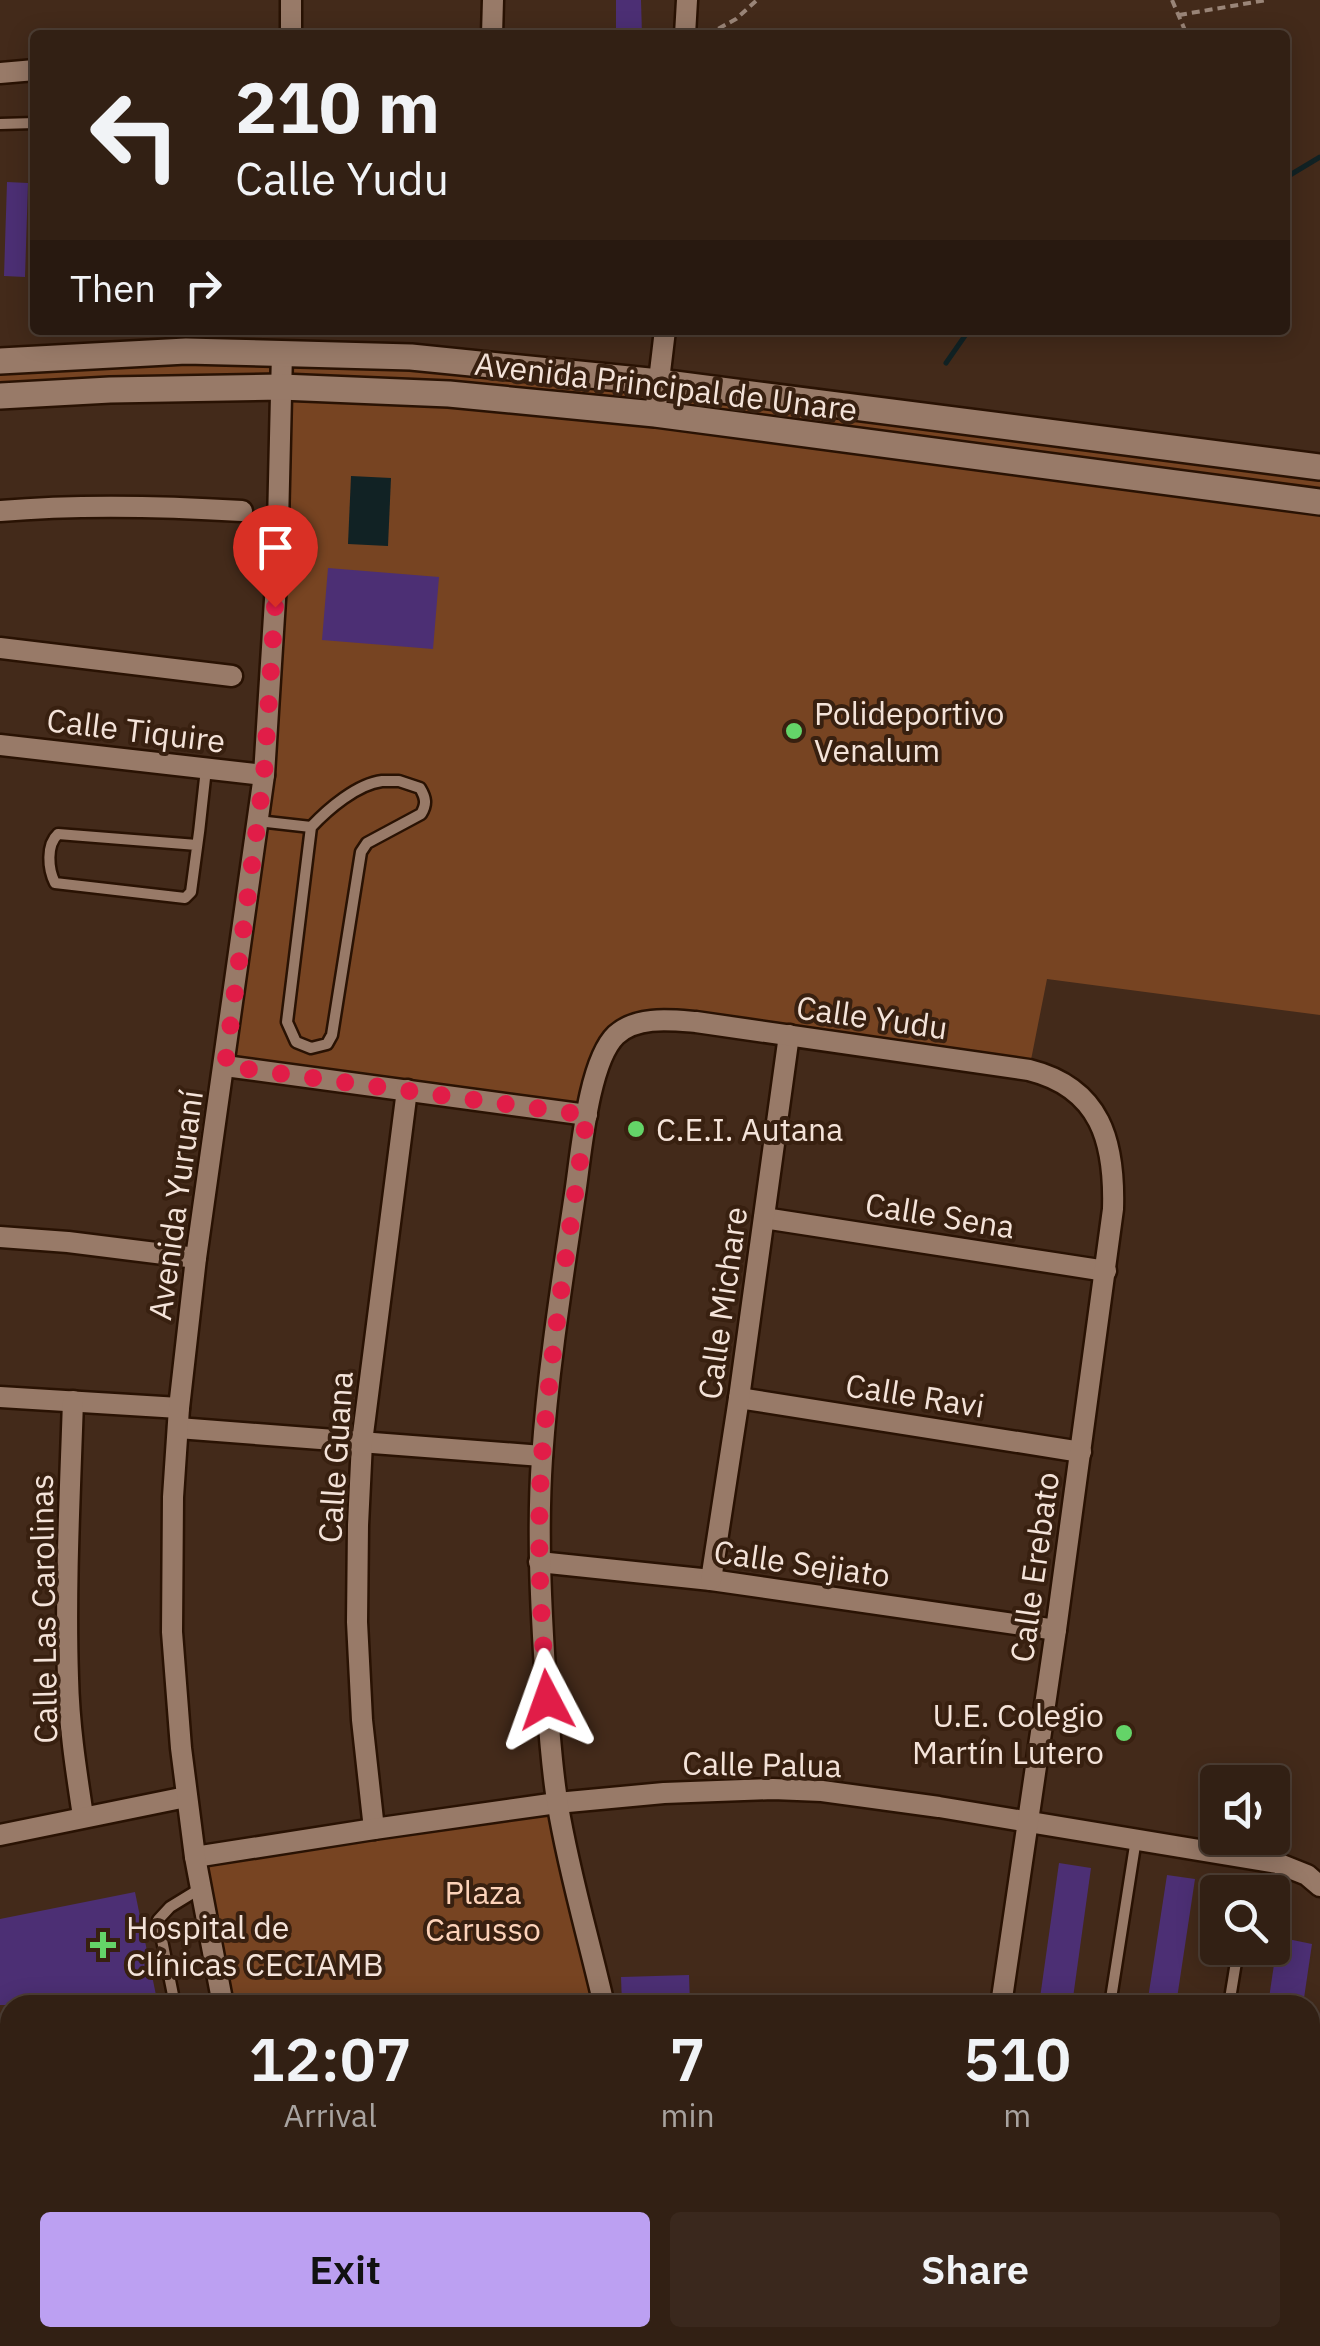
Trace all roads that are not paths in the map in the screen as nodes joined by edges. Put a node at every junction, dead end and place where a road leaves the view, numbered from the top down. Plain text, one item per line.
1 (290, 0) edge
2 (493, 0) edge
3 (686, 0) edge
4 (291, 30) edge
5 (492, 30) edge
6 (685, 30) edge
7 (30, 70) edge
8 (0, 73) edge
9 (30, 123) edge
10 (0, 124) edge
11 (665, 335) edge
12 (282, 352) junction
13 (0, 361) edge
14 (659, 382) junction
15 (281, 387) junction
16 (0, 396) edge
17 (655, 414) junction
18 (1320, 467) edge
19 (1320, 502) edge
20 (0, 511) edge
21 (242, 512) dead end
22 (0, 648) edge
23 (232, 676) dead end
24 (0, 745) edge
25 (206, 768) junction
26 (264, 775) junction
27 (258, 821) junction
28 (311, 827) junction
29 (198, 844) junction
30 (789, 1035) junction
31 (225, 1066) junction
32 (407, 1090) junction
33 (587, 1115) junction
34 (1107, 1137) joint
35 (764, 1218) junction
36 (0, 1238) edge
37 (196, 1258) junction
38 (1106, 1270) junction
39 (0, 1397) edge
40 (739, 1398) junction
41 (74, 1400) junction
42 (178, 1418) junction
43 (362, 1442) junction
44 (1081, 1452) junction
45 (542, 1456) junction
46 (539, 1562) junction
47 (710, 1580) junction
48 (1056, 1630) junction
49 (186, 1797) junction
50 (557, 1803) junction
51 (83, 1816) junction
52 (1027, 1821) junction
53 (374, 1829) junction
54 (0, 1835) edge
55 (1136, 1840) junction
56 (195, 1857) junction
57 (1320, 1886) edge
58 (201, 1888) junction
59 (1236, 1965) edge
60 (173, 1995) edge
61 (222, 1995) edge
62 (602, 1995) edge
63 (1001, 1995) edge
64 (1112, 1995) edge
65 (1231, 1995) edge

1 - 4 street
2 - 5 street
3 - 6 street
7 - 8 street
9 - 10 lane
11 - 14 street
12 - 13 street, Avenida Principal de Unare
12 - 14 street, Avenida Principal de Unare
12 - 15 street, Avenida Yuruaní
14 - 17 street
14 - 18 street, Avenida Principal de Unare
15 - 16 street, Avenida Principal de Unare
15 - 17 street, Avenida Principal de Unare
15 - 26 street, Avenida Yuruaní
17 - 19 street, Avenida Principal de Unare
20 - 21 street
22 - 23 street
24 - 25 street, Calle Tiquire
25 - 26 street, Calle Tiquire
25 - 29 lane
26 - 27 street, Avenida Yuruaní
27 - 28 lane
27 - 31 street, Avenida Yuruaní
28 - 28 lane
29 - 29 lane
30 - 33 street, Calle Yudu
30 - 34 street, Calle Yudu
30 - 35 street, Calle Michare
31 - 32 street
31 - 37 street, Avenida Yuruaní
32 - 33 street
32 - 43 street, Calle Guana
33 - 45 street
34 - 38 street, Calle Erebato
35 - 38 street, Calle Sena
35 - 40 street, Calle Michare
36 - 37 street
37 - 42 street, Avenida Yuruaní
38 - 44 street, Calle Erebato
39 - 41 street
40 - 44 street, Calle Ravi
40 - 47 street, Calle Michare
41 - 42 street
41 - 51 street, Calle Las Carolinas
42 - 43 street
42 - 49 street, Avenida Yuruaní
43 - 45 street
43 - 53 street, Calle Guana
44 - 48 street, Calle Erebato
45 - 46 street
46 - 47 street, Calle Sejiato
46 - 50 street
47 - 48 street, Calle Sejiato
48 - 52 street, Calle Erebato
49 - 51 street
49 - 56 street, Avenida Yuruaní
50 - 52 street, Calle Palua
50 - 53 street, Calle Palua
50 - 62 street
51 - 54 street
52 - 55 street, Calle Palua
52 - 63 street, Calle Erebato
53 - 56 street, Calle Palua
55 - 57 street, Calle Palua
55 - 64 lane
56 - 58 street, Avenida Yuruaní
58 - 60 lane
58 - 61 street, Avenida Yuruaní
59 - 65 lane

